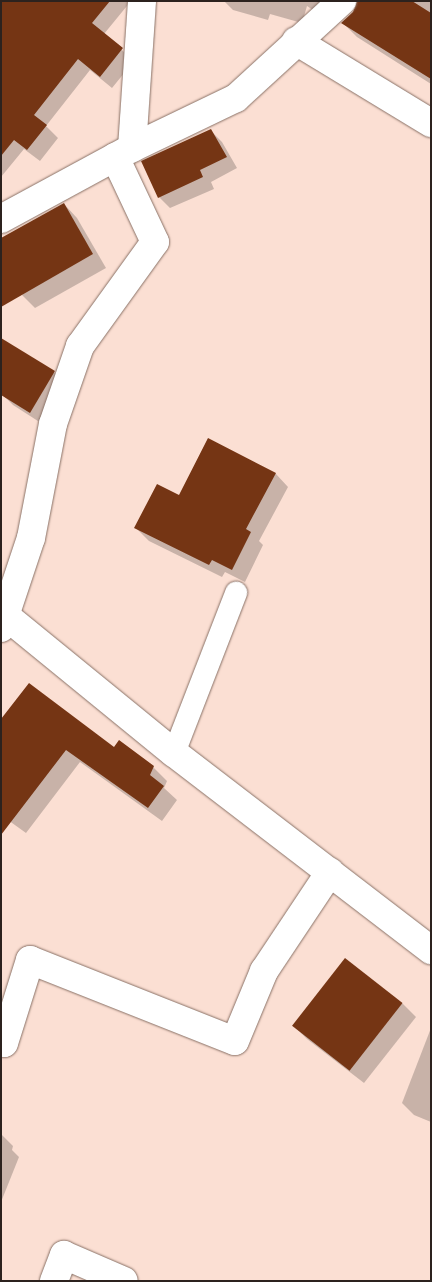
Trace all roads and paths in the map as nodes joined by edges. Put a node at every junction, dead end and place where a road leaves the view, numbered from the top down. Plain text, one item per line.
1 (142, 1) edge
2 (342, 1) edge
3 (296, 41) junction
4 (431, 123) edge
5 (124, 152) junction
6 (1, 219) edge
7 (236, 594) dead end
8 (3, 619) edge
9 (174, 753) junction
10 (330, 872) junction
11 (431, 950) edge
12 (1, 1042) edge
13 (54, 1281) edge
14 (124, 1281) edge

1 - 5 street
2 - 3 street
3 - 4 street
3 - 5 street
5 - 6 street
5 - 8 street
7 - 9 lane
8 - 9 street
9 - 10 street
10 - 11 street
10 - 12 street
13 - 14 street

